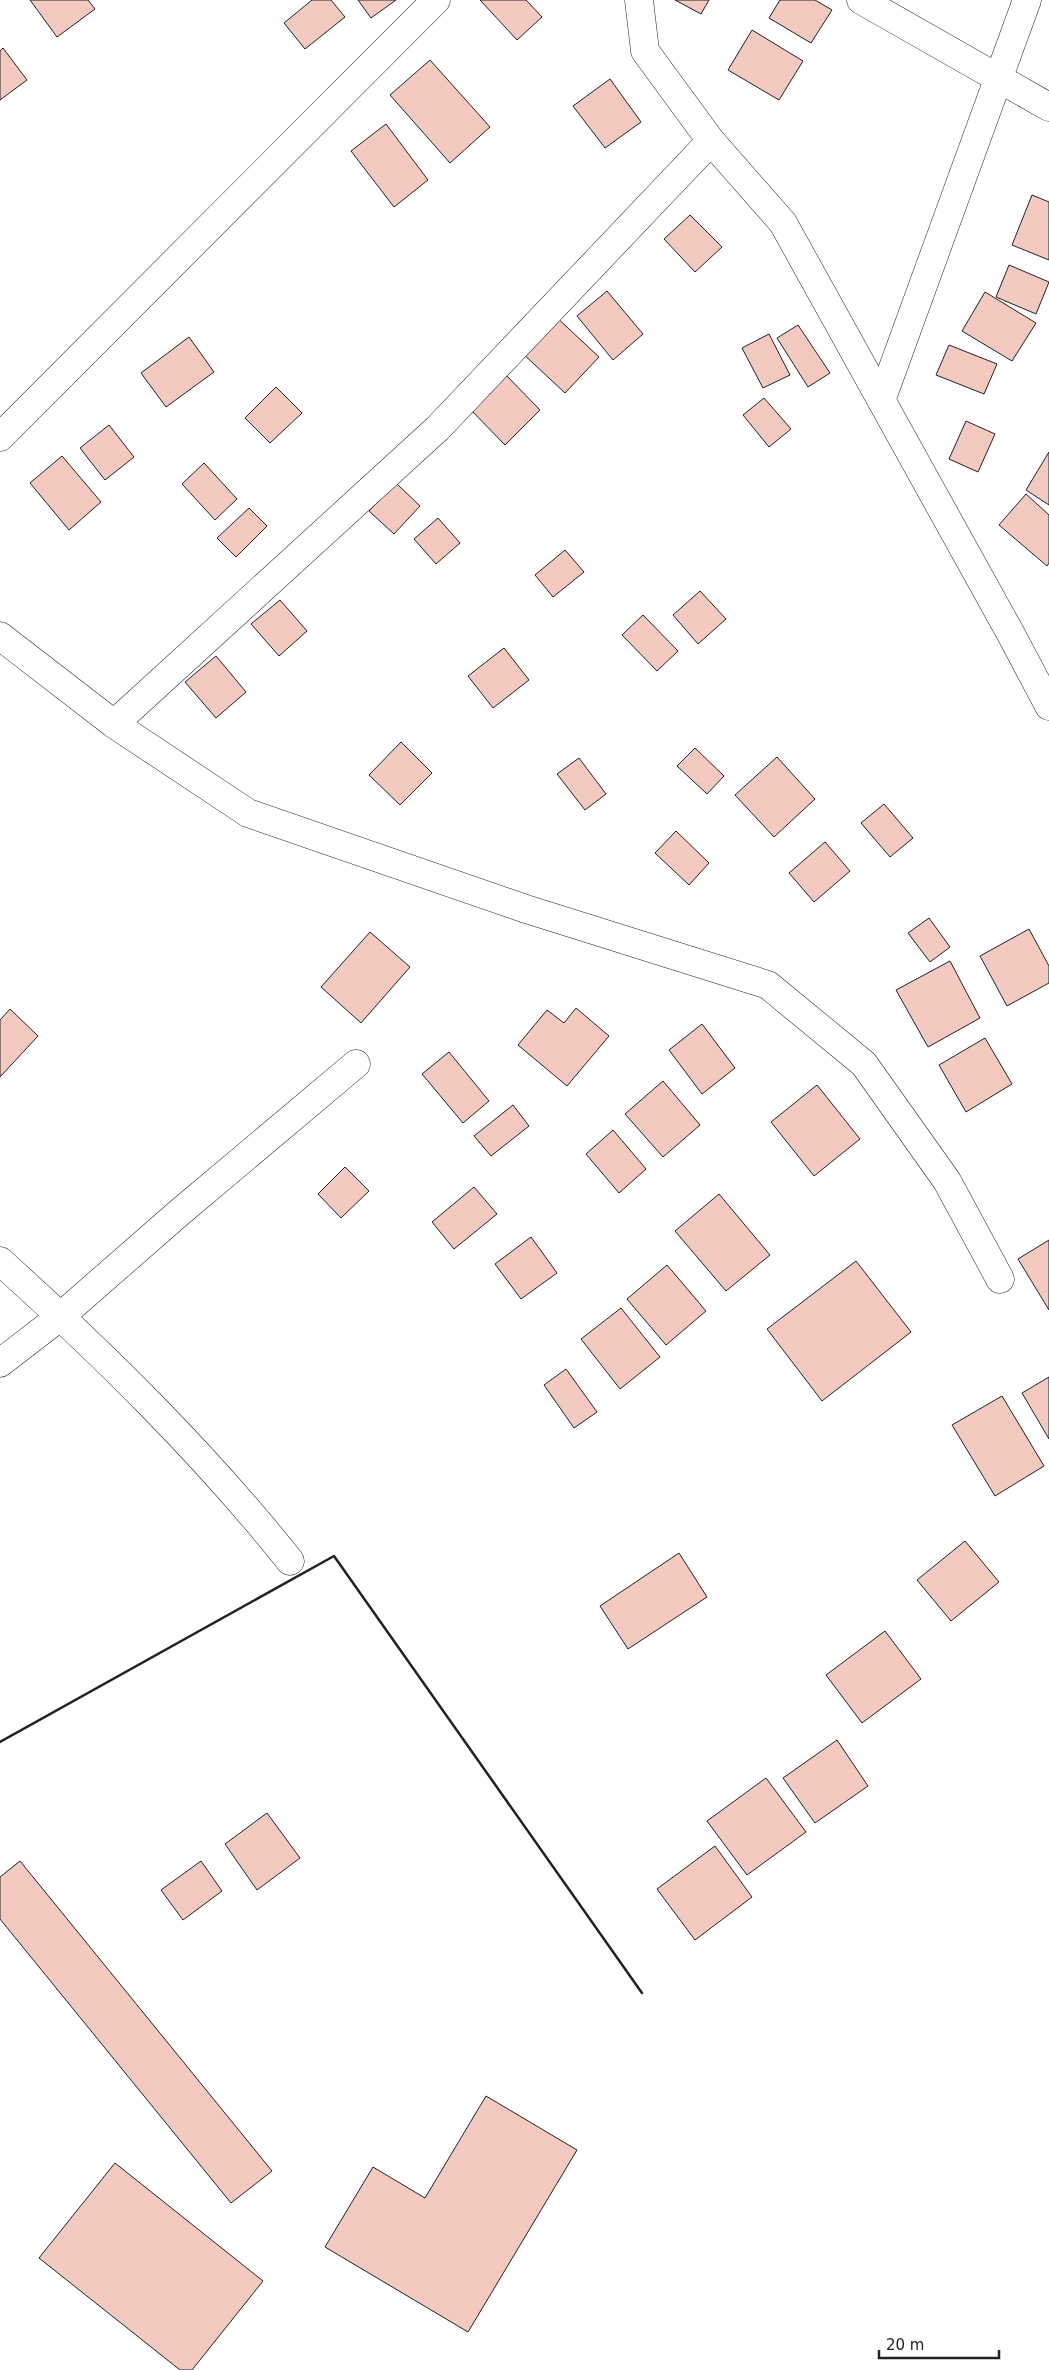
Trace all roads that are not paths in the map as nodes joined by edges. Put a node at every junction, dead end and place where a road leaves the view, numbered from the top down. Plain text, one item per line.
1 (436, 0) edge
2 (639, 0) edge
3 (861, 0) edge
4 (1027, 0) edge
5 (998, 79) junction
6 (1049, 107) edge
7 (711, 142) junction
8 (882, 398) junction
9 (5, 422) edge
10 (0, 636) edge
11 (1049, 706) edge
12 (114, 724) junction
13 (356, 1064) dead end
14 (0, 1261) edge
15 (1000, 1279) dead end
16 (61, 1316) junction
17 (0, 1363) edge
18 (290, 1561) dead end

1 - 9 street
2 - 7 street
3 - 5 street
4 - 5 street
5 - 6 street
5 - 8 street
7 - 8 street
7 - 12 street
8 - 11 street
10 - 12 street
12 - 15 street
13 - 16 street
14 - 16 street
16 - 17 street
16 - 18 street

